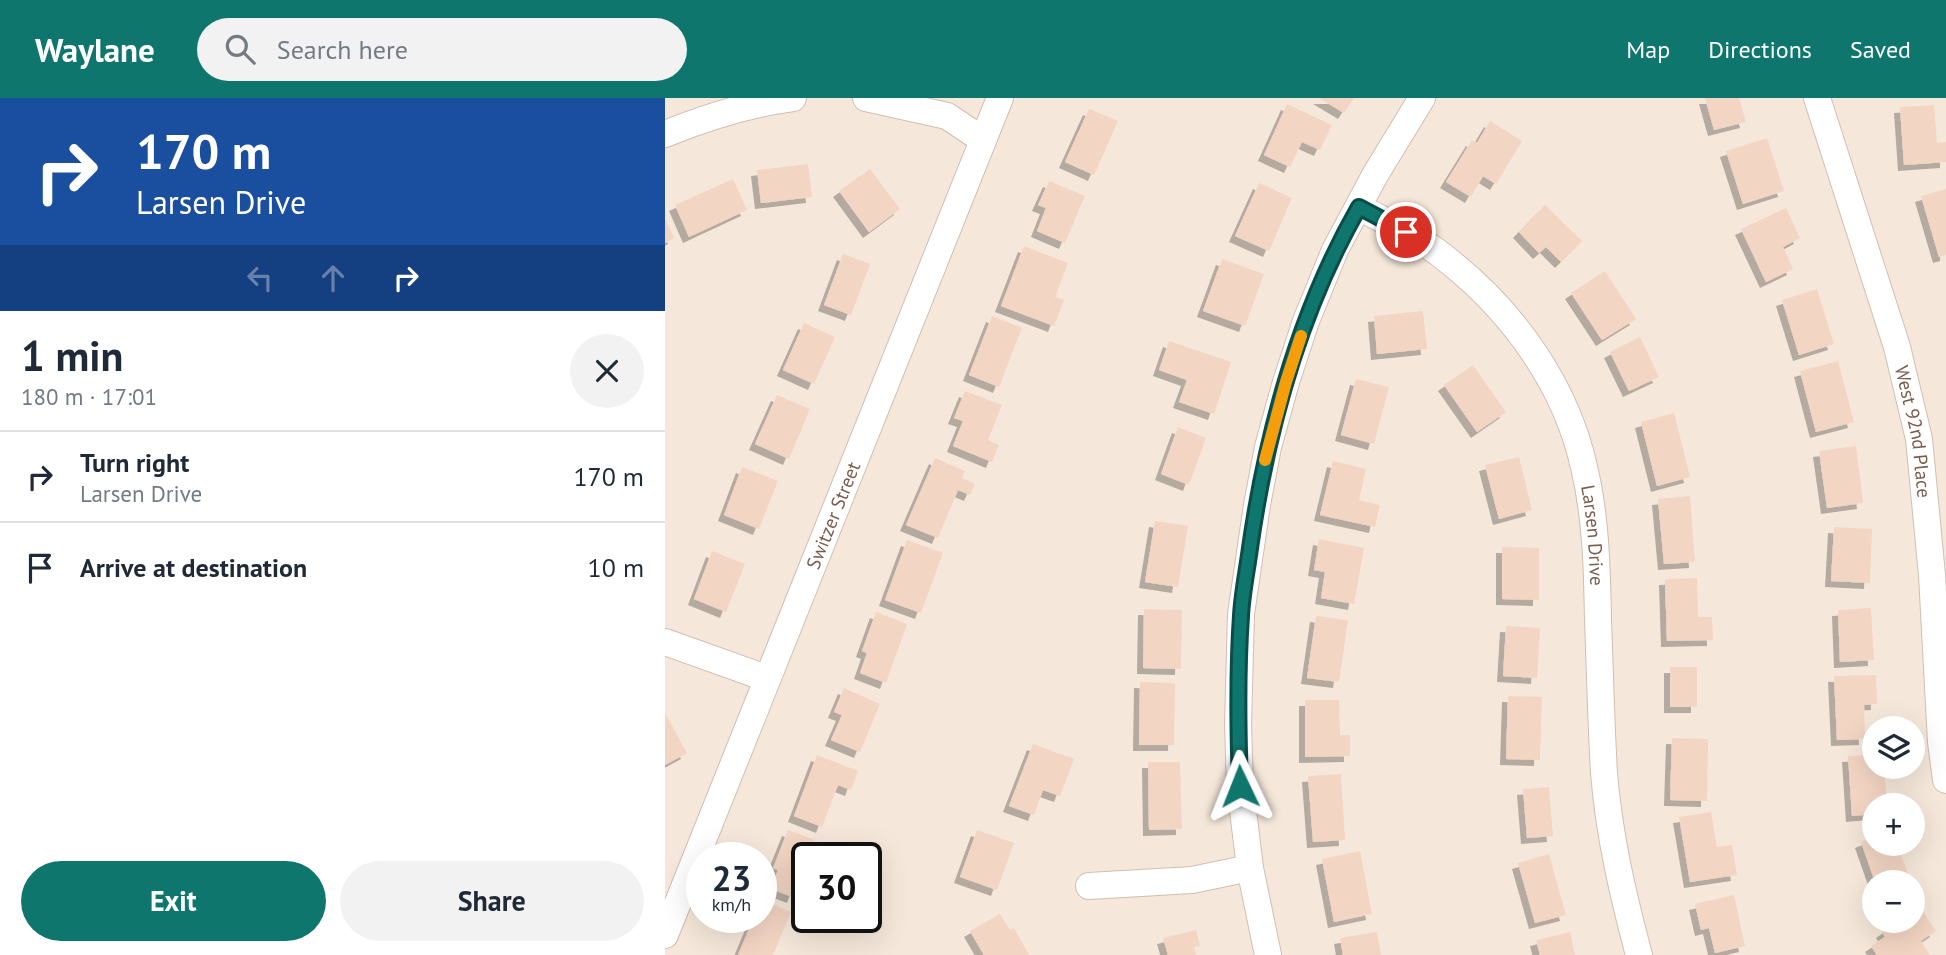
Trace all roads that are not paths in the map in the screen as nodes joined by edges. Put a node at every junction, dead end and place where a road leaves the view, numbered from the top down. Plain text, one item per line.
1 (793, 98) edge
2 (866, 98) edge
3 (1000, 98) edge
4 (1422, 98) edge
5 (1817, 98) edge
6 (665, 134) edge
7 (983, 141) junction
8 (1359, 207) junction
9 (665, 642) edge
10 (766, 678) junction
11 (1946, 780) edge
12 (1250, 868) junction
13 (1089, 886) dead end
14 (665, 935) edge
15 (1268, 955) edge
16 (1639, 955) edge

1 - 6 street
2 - 7 street
3 - 7 street, Switzer Street
4 - 8 street
5 - 11 street, West 92nd Place
7 - 10 street, Switzer Street
8 - 12 street
8 - 16 street, Larsen Drive
9 - 10 street
10 - 14 street, Switzer Street
12 - 13 street
12 - 15 street

